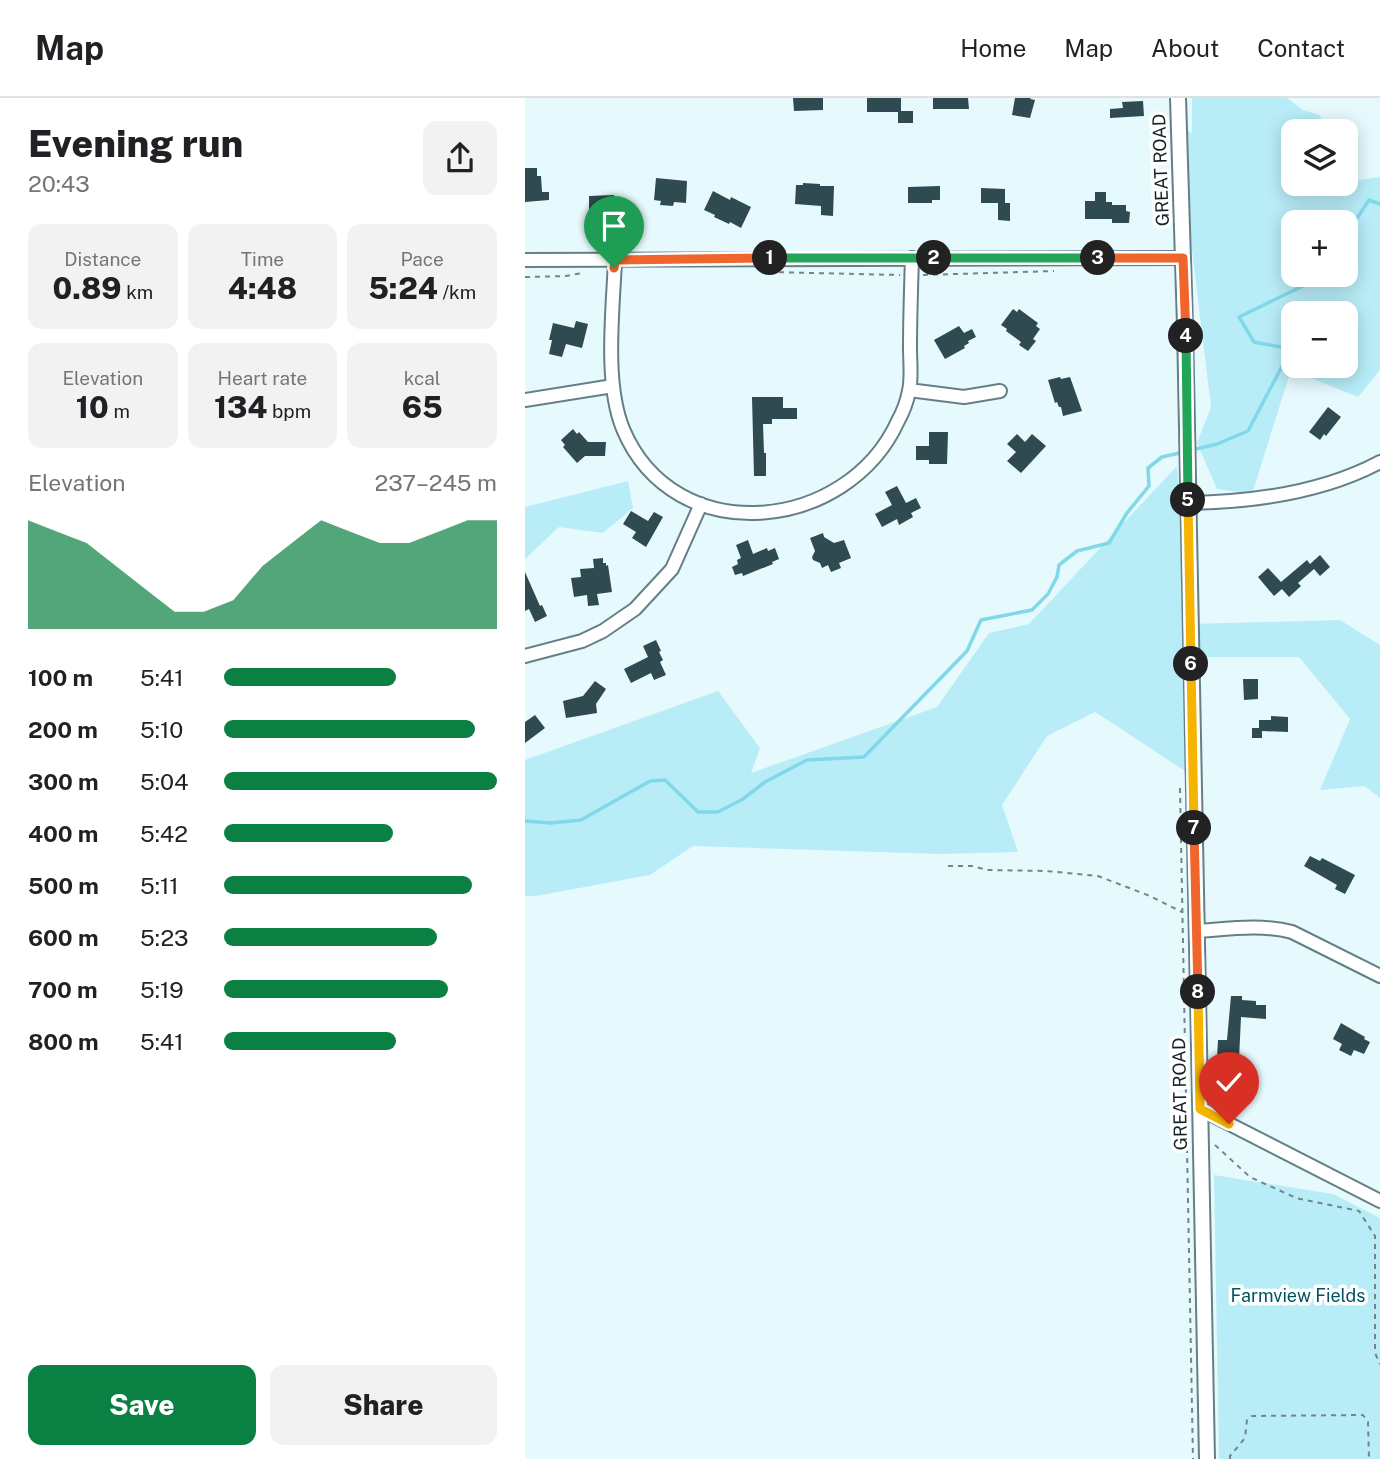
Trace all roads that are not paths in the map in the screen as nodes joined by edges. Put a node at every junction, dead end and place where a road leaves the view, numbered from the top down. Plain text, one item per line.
1 (1178, 98) edge
2 (912, 258) junction
3 (1183, 258) junction
4 (525, 260) edge
5 (615, 260) junction
6 (613, 386) junction
7 (909, 390) junction
8 (1000, 391) dead end
9 (525, 400) edge
10 (1380, 462) edge
11 (1188, 503) junction
12 (701, 504) junction
13 (525, 656) edge
14 (1196, 931) junction
15 (1380, 976) edge
16 (1200, 1109) junction
17 (1380, 1201) edge
18 (1207, 1459) edge

1 - 3 street, GREAT ROAD
2 - 3 street
2 - 5 street
2 - 7 street
3 - 11 street, GREAT ROAD
4 - 5 street
5 - 6 street
6 - 9 street
6 - 12 street
7 - 8 street
7 - 12 street
10 - 11 street
11 - 14 street, GREAT ROAD
12 - 13 street
14 - 15 street
14 - 16 street, GREAT ROAD
16 - 17 street
16 - 18 street, GREAT ROAD

